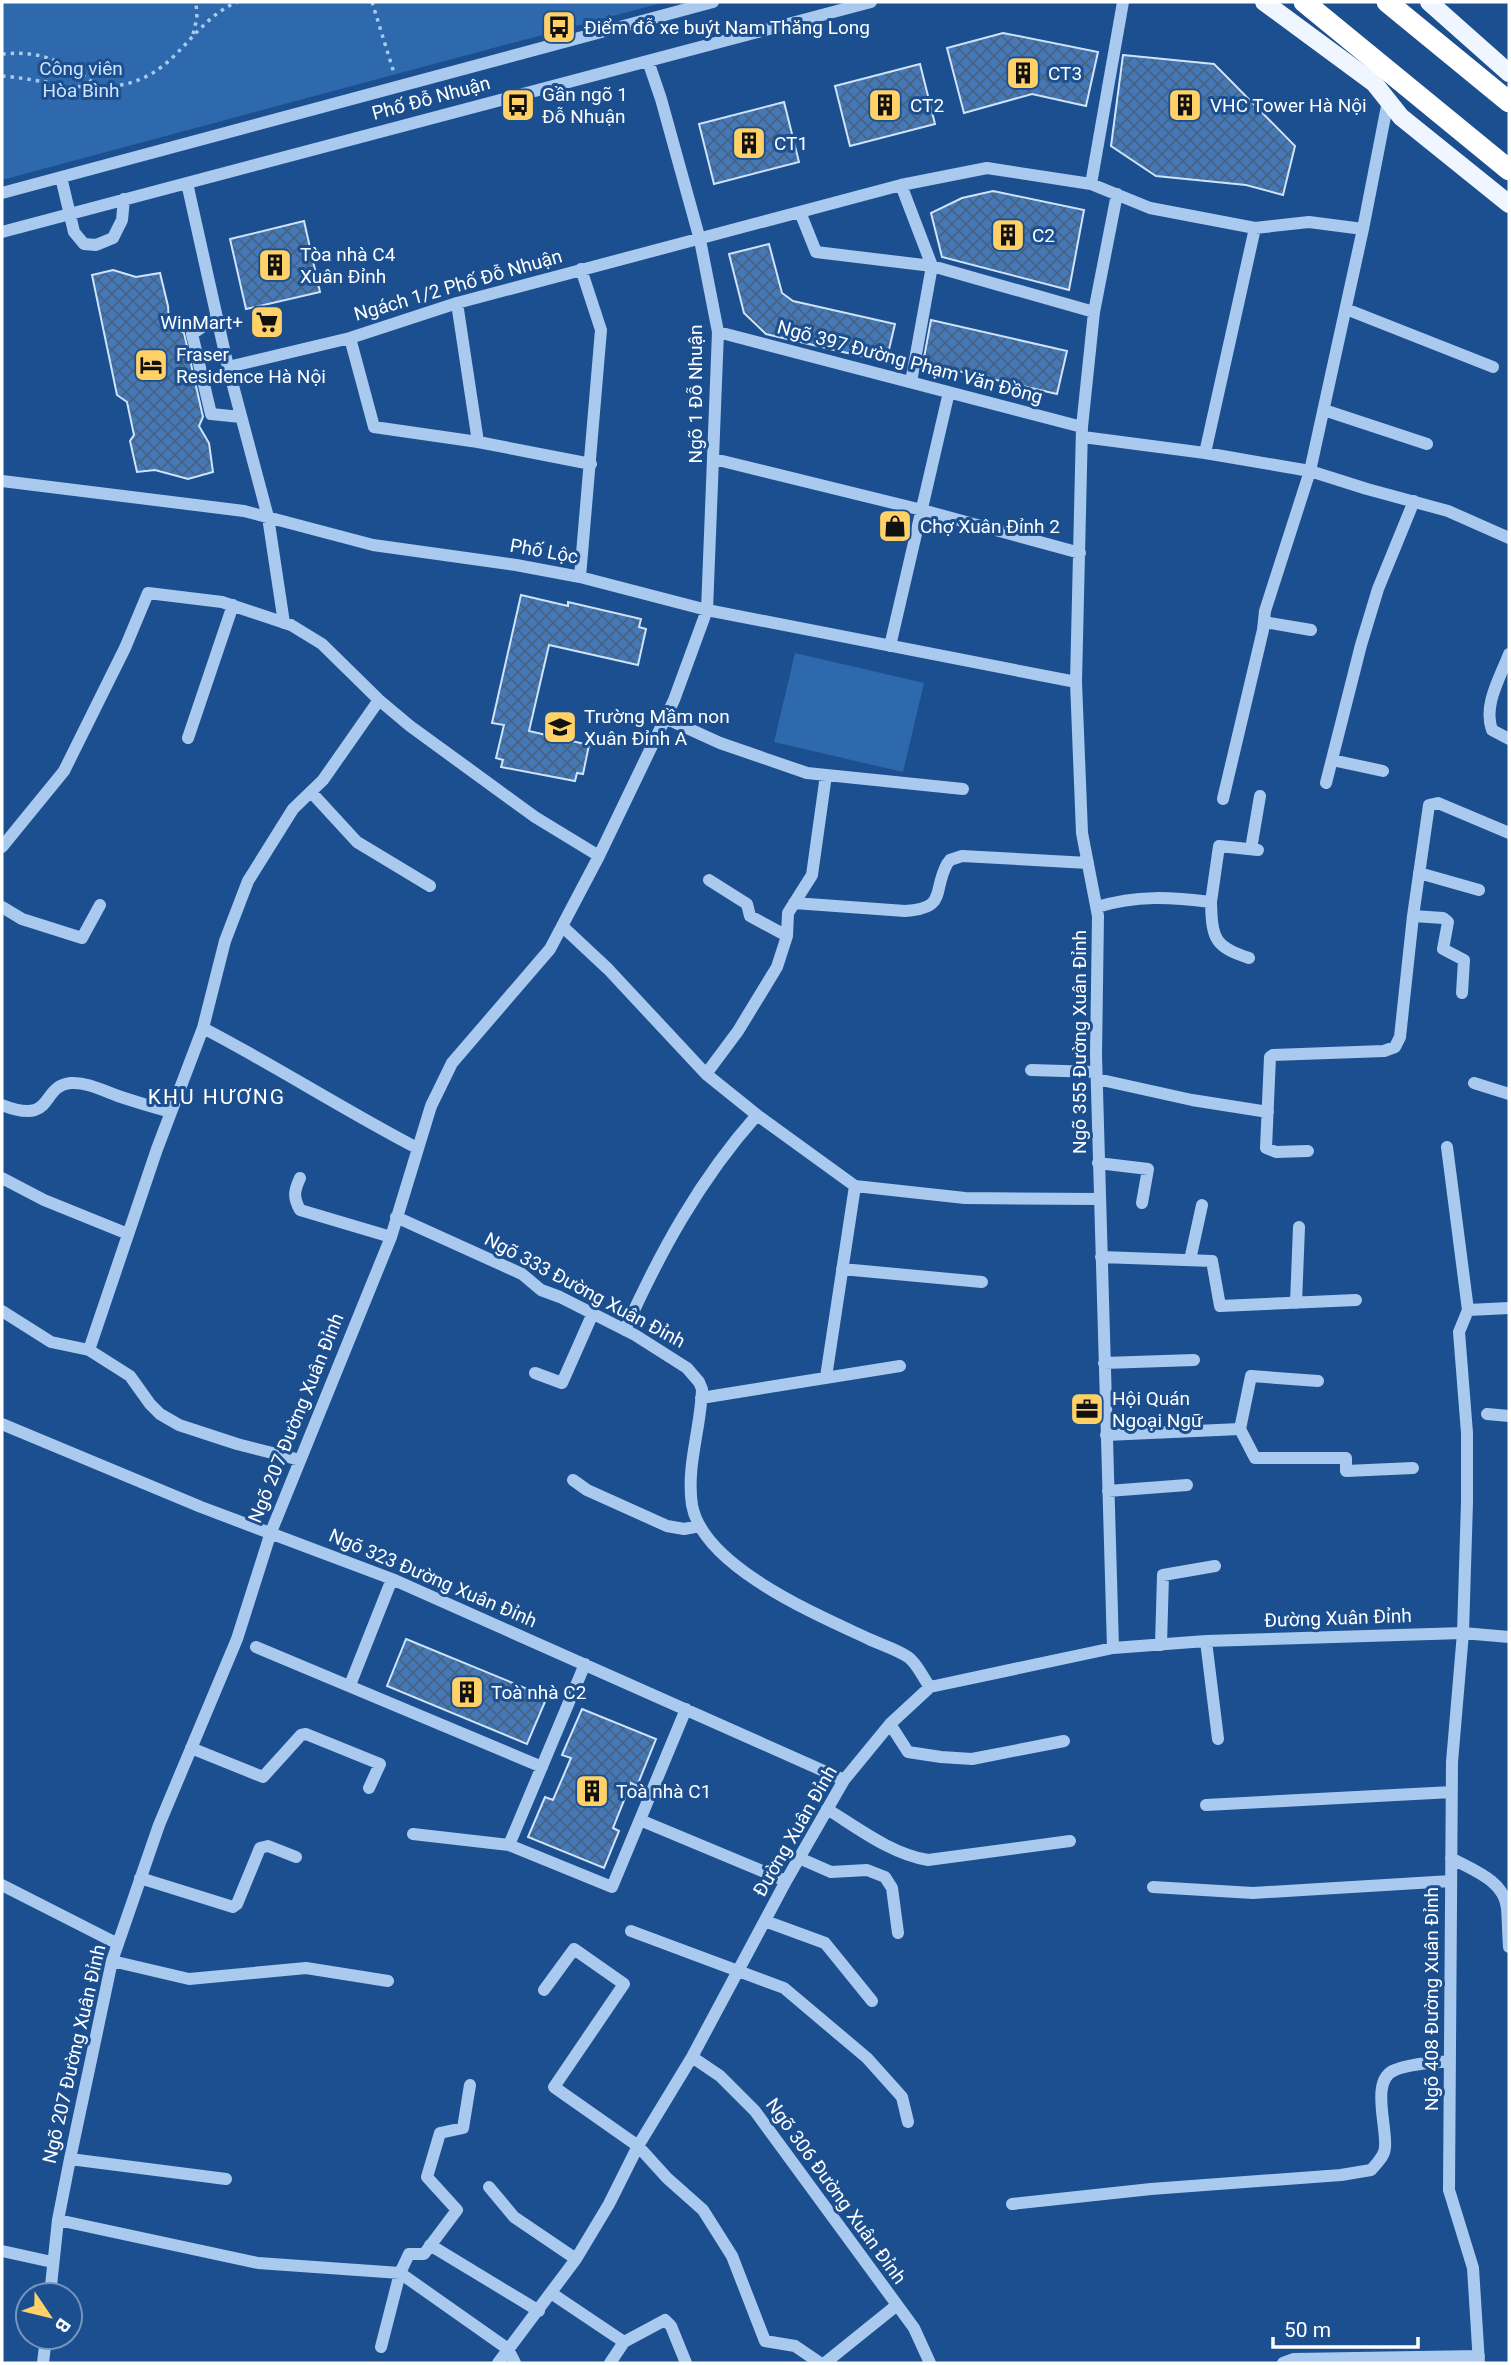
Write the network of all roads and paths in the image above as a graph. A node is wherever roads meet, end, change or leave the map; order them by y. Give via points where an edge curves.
1 (196, 2) edge
2 (237, 2) edge
3 (372, 2) edge
4 (713, 2) edge
5 (871, 2) edge
6 (1123, 2) edge
7 (1264, 2) edge
8 (1304, 2) edge
9 (1387, 2) edge
10 (1429, 2) edge
11 (193, 36) junction
12 (2, 54) edge
13 (648, 61) junction
14 (1509, 73) edge
15 (2, 76) edge
16 (1374, 83) junction
17 (398, 85) junction
18 (100, 88) junction
19 (1388, 101) junction
20 (1509, 102) edge
21 (1509, 170) edge
22 (61, 177) junction
23 (1509, 177) edge
24 (187, 183) junction
25 (1091, 184) junction
26 (901, 185) junction
27 (2, 193) edge
28 (1117, 194) junction
29 (124, 199) junction
30 (1509, 204) edge
31 (800, 212) junction
32 (69, 214) junction
33 (1255, 228) junction
34 (1363, 229) junction
35 (2, 232) edge
36 (700, 240) junction
37 (932, 266) junction
38 (581, 269) junction
39 (457, 303) junction
40 (1346, 309) junction
41 (1094, 312) junction
42 (216, 317) junction
43 (718, 332) junction
44 (350, 338) junction
45 (228, 367) junction
46 (1493, 367) dead end
47 (911, 382) junction
48 (949, 392) junction
49 (1324, 410) junction
50 (241, 417) junction
51 (1083, 432) junction
52 (478, 442) junction
53 (1427, 444) dead end
54 (1205, 453) junction
55 (714, 459) junction
56 (591, 464) junction
57 (1310, 471) junction
58 (2, 481) edge
59 (1414, 501) junction
60 (922, 510) junction
61 (268, 517) junction
62 (1509, 538) edge
63 (1080, 553) junction
64 (580, 577) junction
65 (233, 605) junction
66 (707, 610) junction
67 (1264, 622) junction
68 (284, 623) junction
69 (1311, 630) dead end
70 (890, 646) junction
71 (1509, 654) edge
72 (1076, 682) junction
73 (379, 701) junction
74 (665, 718) junction
75 (188, 738) dead end
76 (1509, 739) edge
77 (1332, 760) junction
78 (1383, 771) dead end
79 (826, 775) junction
80 (1326, 783) dead end
81 (963, 789) dead end
82 (310, 792) junction
83 (1260, 796) dead end
84 (1223, 799) dead end
85 (1509, 833) edge
86 (2, 847) edge
87 (598, 856) junction
88 (1088, 863) junction
89 (1419, 873) junction
90 (709, 880) dead end
91 (430, 886) dead end
92 (1479, 890) dead end
93 (1211, 902) junction
94 (794, 903) junction
95 (100, 905) dead end
96 (2, 907) edge
97 (1097, 907) junction
98 (1413, 916) junction
99 (562, 926) junction
100 (787, 936) junction
101 (1250, 958) dead end
102 (1462, 993) dead end
103 (203, 1028) junction
104 (1031, 1070) dead end
105 (706, 1074) junction
106 (1096, 1076) junction
107 (1474, 1083) dead end
108 (1509, 1094) edge
109 (2, 1105) edge
110 (171, 1112) junction
111 (1268, 1112) junction
112 (757, 1115) junction
113 (1447, 1147) dead end
114 (417, 1148) junction
115 (1308, 1151) dead end
116 (1098, 1163) junction
117 (2, 1178) edge
118 (300, 1178) dead end
119 (855, 1186) junction
120 (1099, 1199) junction
121 (1142, 1203) dead end
122 (1202, 1205) dead end
123 (396, 1217) junction
124 (1299, 1227) dead end
125 (128, 1234) junction
126 (391, 1237) junction
127 (1101, 1256) junction
128 (1190, 1260) junction
129 (842, 1269) junction
130 (982, 1282) dead end
131 (1356, 1300) dead end
132 (1296, 1303) junction
133 (1509, 1308) edge
134 (1468, 1310) junction
135 (2, 1311) edge
136 (593, 1313) junction
137 (625, 1330) junction
138 (89, 1350) junction
139 (1194, 1360) dead end
140 (1104, 1363) junction
141 (900, 1366) dead end
142 (535, 1373) dead end
143 (826, 1377) junction
144 (1318, 1381) dead end
145 (702, 1398) junction
146 (1487, 1414) dead end
147 (1509, 1416) edge
148 (2, 1424) edge
149 (1240, 1429) junction
150 (1106, 1435) junction
151 (300, 1460) junction
152 (1413, 1468) dead end
153 (573, 1480) dead end
154 (1187, 1485) dead end
155 (1108, 1491) junction
156 (700, 1526) junction
157 (271, 1532) junction
158 (1215, 1566) dead end
159 (392, 1578) junction
160 (1463, 1633) junction
161 (1509, 1637) edge
162 (1206, 1641) junction
163 (1161, 1644) junction
164 (256, 1647) dead end
165 (1113, 1648) junction
166 (585, 1664) junction
167 (350, 1685) junction
168 (929, 1687) junction
169 (686, 1709) junction
170 (890, 1724) junction
171 (1218, 1739) dead end
172 (1064, 1741) dead end
173 (191, 1748) junction
174 (542, 1767) junction
175 (844, 1780) junction
176 (369, 1788) dead end
177 (1451, 1792) junction
178 (1206, 1805) dead end
179 (827, 1809) junction
180 (640, 1820) junction
181 (412, 1834) dead end
182 (1070, 1841) dead end
183 (509, 1845) junction
184 (296, 1857) dead end
185 (799, 1858) junction
186 (1451, 1858) junction
187 (141, 1878) junction
188 (786, 1881) junction
189 (1451, 1881) junction
190 (2, 1885) edge
191 (1153, 1887) dead end
192 (765, 1921) junction
193 (631, 1931) dead end
194 (898, 1933) dead end
195 (118, 1944) junction
196 (1509, 1947) edge
197 (111, 1961) junction
198 (738, 1969) junction
199 (388, 1981) dead end
200 (544, 1990) dead end
201 (872, 2001) dead end
202 (692, 2057) junction
203 (1450, 2061) junction
204 (470, 2085) dead end
205 (908, 2122) dead end
206 (638, 2146) junction
207 (70, 2159) junction
208 (226, 2179) dead end
209 (489, 2187) dead end
210 (1012, 2204) dead end
211 (58, 2220) junction
212 (430, 2245) junction
213 (2, 2251) edge
214 (576, 2259) junction
215 (52, 2263) junction
216 (400, 2273) junction
217 (51, 2281) edge
218 (551, 2292) junction
219 (897, 2305) junction
220 (539, 2311) junction
221 (624, 2342) junction
222 (382, 2347) dead end
223 (508, 2349) junction
224 (1479, 2360) edge
225 (498, 2363) edge
226 (515, 2363) edge
227 (610, 2363) edge
228 (686, 2363) edge
229 (820, 2363) edge
230 (825, 2363) edge
231 (930, 2363) edge
232 (1283, 2363) edge

1 - 11 path
2 - 11 path via 206,20
3 - 17 path
4 - 17 street, Phố Đỗ Nhuận
5 - 13 street, Phố Đỗ Nhuận
6 - 25 street
7 - 16 main road
8 - 21 highway
9 - 20 highway
10 - 14 main road
11 - 18 path via 161,68 125,84
12 - 18 path via 37,53 52,58
13 - 24 street, Phố Đỗ Nhuận
13 - 36 street, Ngõ 1 Đỗ Nhuận
15 - 18 path
16 - 19 main road
16 - 23 main road via 1415,98
17 - 22 street, Phố Đỗ Nhuận
19 - 30 main road via 1401,117
19 - 34 street
22 - 27 street, Phố Đỗ Nhuận
22 - 32 street
24 - 29 street, Phố Đỗ Nhuận
24 - 42 street
25 - 26 street, Ngách 1/2 Phố Đỗ Nhuận via 987,168
25 - 28 street, Ngách 1/2 Phố Đỗ Nhuận
26 - 31 street, Ngách 1/2 Phố Đỗ Nhuận
26 - 37 street
28 - 33 street, Ngách 1/2 Phố Đỗ Nhuận via 1150,208
28 - 41 street, Ngõ 355 Đường Xuân Đỉnh
29 - 32 street, Phố Đỗ Nhuận
29 - 32 street via 119,228 102,244 81,242
31 - 36 street, Ngách 1/2 Phố Đỗ Nhuận
31 - 37 street via 816,252
32 - 35 street, Phố Đỗ Nhuận
33 - 34 street, Ngách 1/2 Phố Đỗ Nhuận via 1309,222
33 - 54 street
34 - 40 street
36 - 38 street, Ngách 1/2 Phố Đỗ Nhuận
36 - 43 street, Ngõ 1 Đỗ Nhuận
37 - 41 street
37 - 47 street
38 - 39 street, Ngách 1/2 Phố Đỗ Nhuận
38 - 56 street via 601,330
39 - 44 street, Ngách 1/2 Phố Đỗ Nhuận
39 - 52 street
40 - 46 street
40 - 49 street
41 - 51 street, Ngõ 355 Đường Xuân Đỉnh
42 - 45 street
42 - 50 street via 191,334 211,414
43 - 47 street, Ngõ 397 Đường Phạm Văn Đồng
43 - 55 street, Ngõ 1 Đỗ Nhuận
44 - 45 street, Ngách 1/2 Phố Đỗ Nhuận
44 - 52 street via 374,427
45 - 50 street
47 - 48 street, Ngõ 397 Đường Phạm Văn Đồng
48 - 51 street, Ngõ 397 Đường Phạm Văn Đồng
48 - 60 street
49 - 53 street
49 - 57 street
50 - 61 street
51 - 54 street, Ngõ 397 Đường Phạm Văn Đồng
51 - 63 street, Ngõ 355 Đường Xuân Đỉnh
52 - 56 street
54 - 57 street, Ngõ 397 Đường Phạm Văn Đồng
55 - 60 street
55 - 66 street, Ngõ 1 Đỗ Nhuận
56 - 64 street
57 - 59 street, Ngõ 397 Đường Phạm Văn Đồng
57 - 67 street
58 - 61 street, Phố Lộc
59 - 62 street, Ngõ 397 Đường Phạm Văn Đồng
59 - 77 street via 1378,589
60 - 63 street
60 - 70 street
61 - 64 street, Phố Lộc via 373,545
61 - 68 street
63 - 72 street, Ngõ 355 Đường Xuân Đỉnh
64 - 66 street, Phố Lộc
65 - 68 street
65 - 75 street
65 - 86 street via 148,593 64,771
66 - 70 street, Phố Lộc
66 - 74 street, Ngõ 207 Đường Xuân Đỉnh
67 - 69 street
67 - 84 street
68 - 73 street via 322,644
70 - 72 street, Phố Lộc
71 - 76 street via 1489,719 1492,730
72 - 88 street, Ngõ 355 Đường Xuân Đỉnh via 1082,833
73 - 82 street
73 - 87 street via 536,817
74 - 79 street via 720,743 807,773
74 - 87 street, Ngõ 207 Đường Xuân Đỉnh
77 - 78 street
77 - 80 street
79 - 81 street
79 - 94 street via 812,874
82 - 91 street via 357,842
82 - 103 street via 293,809 248,881 225,941
83 - 93 street via 1255,850 1219,846
85 - 89 street via 1438,803 1430,805
87 - 99 street, Ngõ 207 Đường Xuân Đỉnh
88 - 94 street via 962,856 947,864 935,901 922,909
88 - 97 street, Ngõ 355 Đường Xuân Đỉnh
89 - 92 street
89 - 98 street
90 - 100 street via 747,904 750,916
93 - 97 street via 1142,897
93 - 101 street via 1216,937 1227,951
94 - 100 street via 788,913
95 - 96 street via 82,938 22,919
97 - 106 street, Ngõ 355 Đường Xuân Đỉnh
98 - 102 street via 1448,922 1443,949 1464,960
98 - 111 street via 1400,1037 1395,1047 1273,1055 1268,1063
99 - 105 street
99 - 114 street, Ngõ 207 Đường Xuân Đỉnh via 550,949 452,1063
100 - 105 street via 776,967
103 - 110 street
103 - 114 street
104 - 106 street
105 - 112 street
106 - 111 street via 1103,1082
106 - 116 street, Ngõ 355 Đường Xuân Đỉnh
107 - 108 street
109 - 110 street via 31,1113 57,1088 71,1083
110 - 125 street
111 - 115 street via 1266,1148 1276,1153
112 - 119 street
112 - 137 street via 727,1149 680,1222
113 - 134 street
114 - 123 street, Ngõ 207 Đường Xuân Đỉnh
116 - 120 street, Ngõ 355 Đường Xuân Đỉnh
116 - 121 street via 1148,1169
117 - 125 street
118 - 126 street via 294,1199 300,1210
119 - 120 street via 965,1198
119 - 129 street
120 - 127 street, Ngõ 355 Đường Xuân Đỉnh
122 - 128 street
123 - 126 street, Ngõ 207 Đường Xuân Đỉnh
123 - 136 street, Ngõ 333 Đường Xuân Đỉnh via 503,1265 541,1290
124 - 132 street
125 - 138 street
126 - 151 street, Ngõ 207 Đường Xuân Đỉnh
127 - 128 street
127 - 140 street, Ngõ 355 Đường Xuân Đỉnh
128 - 132 street via 1212,1261 1220,1306
129 - 130 street
129 - 143 street
131 - 132 street
133 - 134 street
134 - 160 street, Ngõ 408 Đường Xuân Đỉnh via 1458,1332 1466,1433
135 - 138 street via 51,1342
136 - 137 street, Ngõ 333 Đường Xuân Đỉnh
136 - 142 street via 562,1383
137 - 145 street, Ngõ 333 Đường Xuân Đỉnh via 694,1375
138 - 151 street via 130,1376 160,1414 179,1424
139 - 140 street
140 - 150 street, Ngõ 355 Đường Xuân Đỉnh
141 - 143 street
143 - 145 street
144 - 149 street via 1251,1376
145 - 156 street via 690,1490
146 - 147 street
148 - 157 street, Ngõ 323 Đường Xuân Đỉnh
149 - 150 street
149 - 152 street via 1255,1458 1346,1458 1346,1471
150 - 155 street, Ngõ 355 Đường Xuân Đỉnh
151 - 157 street, Ngõ 207 Đường Xuân Đỉnh
153 - 156 street via 667,1526
154 - 155 street
155 - 165 street, Ngõ 355 Đường Xuân Đỉnh
156 - 168 street via 726,1559 780,1594 910,1658
157 - 159 street, Ngõ 323 Đường Xuân Đỉnh
157 - 173 street, Ngõ 207 Đường Xuân Đỉnh via 237,1639
158 - 163 street via 1163,1575
159 - 166 street, Ngõ 323 Đường Xuân Đỉnh
159 - 167 street
160 - 161 street, Đường Xuân Đỉnh
160 - 162 street, Đường Xuân Đỉnh
160 - 177 street, Ngõ 408 Đường Xuân Đỉnh
162 - 163 street, Đường Xuân Đỉnh
162 - 171 street
163 - 165 street, Đường Xuân Đỉnh
164 - 167 street
165 - 168 street, Đường Xuân Đỉnh
166 - 169 street, Ngõ 323 Đường Xuân Đỉnh
166 - 174 street
167 - 174 street
168 - 170 street, Đường Xuân Đỉnh
169 - 175 street, Ngõ 323 Đường Xuân Đỉnh
169 - 180 street
170 - 172 street via 908,1752 941,1757 972,1759
170 - 175 street, Đường Xuân Đỉnh
173 - 176 street via 263,1777 306,1734 380,1764
173 - 187 street, Ngõ 207 Đường Xuân Đỉnh
174 - 183 street
175 - 179 street, Đường Xuân Đỉnh
177 - 178 street
177 - 186 street, Ngõ 408 Đường Xuân Đỉnh
179 - 182 street via 889,1846 928,1860
179 - 185 street, Đường Xuân Đỉnh
180 - 183 street via 612,1887
180 - 188 street
181 - 183 street
184 - 187 street via 268,1846 260,1848 233,1907
185 - 188 street, Đường Xuân Đỉnh
185 - 194 street via 831,1872 867,1871 885,1877 892,1888
186 - 189 street, Ngõ 408 Đường Xuân Đỉnh
186 - 196 street via 1494,1882 1502,1892
187 - 195 street, Ngõ 207 Đường Xuân Đỉnh
188 - 192 street, Đường Xuân Đỉnh
189 - 191 street via 1253,1893
189 - 203 street, Ngõ 408 Đường Xuân Đỉnh
190 - 195 street
192 - 198 street, Đường Xuân Đỉnh
192 - 201 street via 825,1943
193 - 198 street
195 - 197 street, Ngõ 207 Đường Xuân Đỉnh
197 - 199 street via 189,1979 306,1968
197 - 207 street, Ngõ 207 Đường Xuân Đỉnh
198 - 202 street, Đường Xuân Đỉnh
198 - 205 street via 784,1988 867,2058 902,2097
200 - 206 street via 574,1949 624,1984 554,2087
202 - 206 street, Đường Xuân Đỉnh
202 - 219 street, Ngõ 306 Đường Xuân Đỉnh via 755,2111
203 - 210 street via 1393,2070 1386,2076 1381,2087 1385,2150 1371,2170
203 - 224 street, Ngõ 408 Đường Xuân Đỉnh via 1449,2190 1473,2268
204 - 212 street via 463,2128 440,2133 427,2177 457,2210
206 - 214 street, Đường Xuân Đỉnh
206 - 229 street via 703,2210 732,2256 765,2341 795,2346
207 - 208 street
207 - 211 street, Ngõ 207 Đường Xuân Đỉnh
209 - 214 street via 514,2217
211 - 215 street, Ngõ 207 Đường Xuân Đỉnh
211 - 216 street via 258,2263
212 - 216 street via 424,2254 409,2254
212 - 220 street
213 - 215 street
214 - 218 street, Đường Xuân Đỉnh
215 - 217 street, Ngõ 207 Đường Xuân Đỉnh
216 - 222 street
216 - 223 street
218 - 220 street, Đường Xuân Đỉnh
218 - 221 street
219 - 230 street
219 - 231 street, Ngõ 306 Đường Xuân Đỉnh
220 - 223 street, Đường Xuân Đỉnh
221 - 227 street
221 - 228 street via 665,2320
223 - 225 street, Đường Xuân Đỉnh
223 - 226 street
224 - 232 street via 1294,2359

